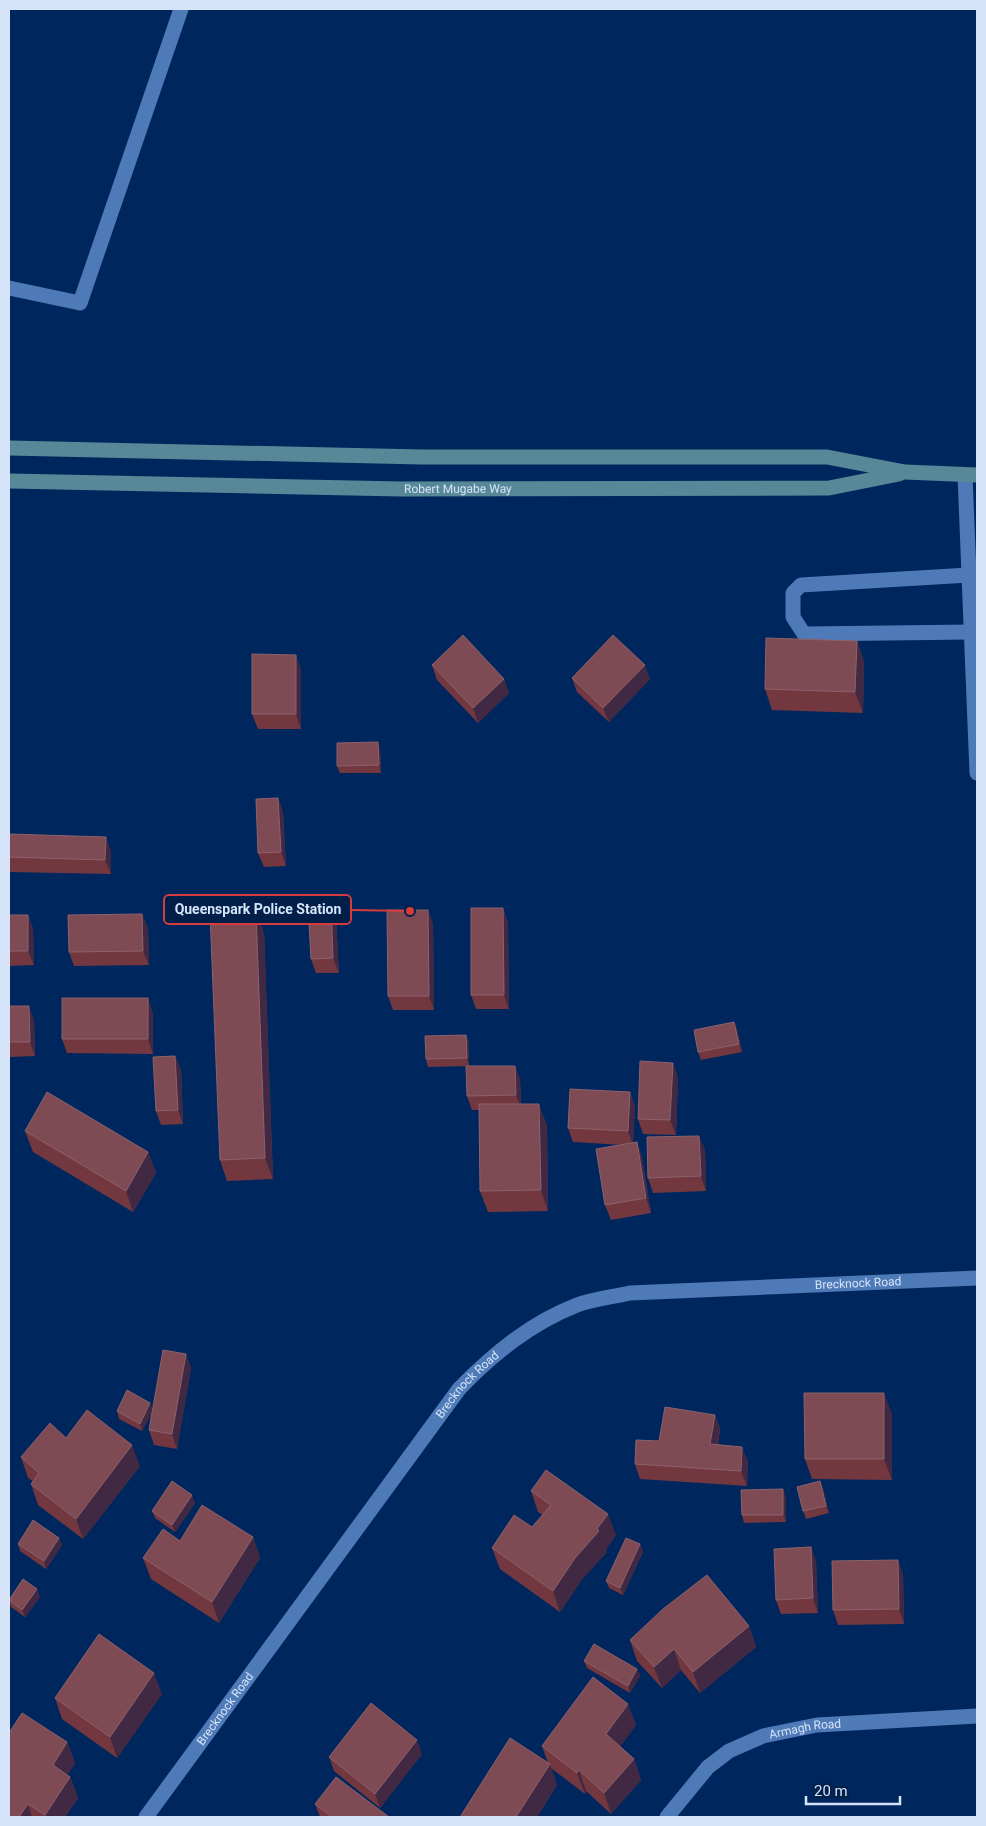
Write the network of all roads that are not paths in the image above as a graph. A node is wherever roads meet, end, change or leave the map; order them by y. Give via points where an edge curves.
1 (181, 9) edge
2 (9, 288) edge
3 (9, 448) edge
4 (905, 472) junction
5 (971, 475) edge
6 (9, 481) edge
7 (969, 575) junction
8 (972, 632) junction
9 (977, 773) edge
10 (977, 1278) edge
11 (977, 1716) edge
12 (146, 1817) edge
13 (667, 1817) edge

1 - 2 street via 80,303
3 - 4 main road, Robert Mugabe Way via 422,457 827,457
4 - 5 main road, Robert Mugabe Way
4 - 6 main road, Robert Mugabe Way via 829,488 401,489
5 - 7 street
7 - 8 street
7 - 8 street via 801,585 793,593 793,617 804,634
8 - 9 street
10 - 12 street, Brecknock Road via 630,1293 578,1304 535,1325 492,1356 459,1388
11 - 13 street, Armagh Road via 816,1725 763,1736 729,1750 708,1767

